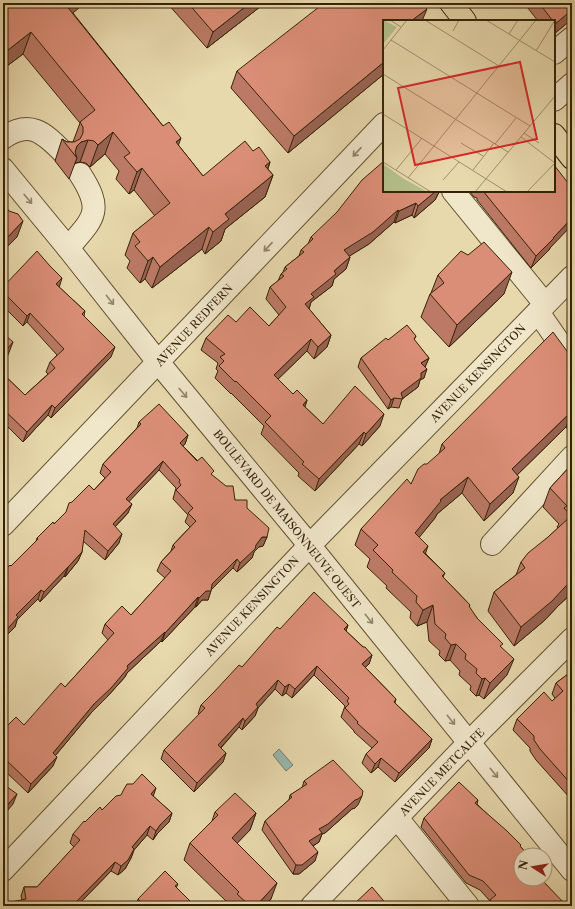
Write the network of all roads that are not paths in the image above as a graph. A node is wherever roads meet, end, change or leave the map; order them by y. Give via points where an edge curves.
1 (451, 3) edge
2 (464, 20) edge
3 (572, 38) edge
4 (555, 52) edge
5 (572, 84) edge
6 (555, 99) edge
7 (383, 125) edge
8 (555, 136) edge
9 (3, 138) edge
10 (63, 152) edge
11 (572, 158) edge
12 (3, 169) edge
13 (80, 174) dead end
14 (454, 192) edge
15 (68, 248) junction
16 (572, 277) edge
17 (542, 308) junction
18 (572, 361) edge
19 (158, 362) junction
20 (572, 457) edge
21 (3, 525) edge
22 (492, 544) dead end
23 (309, 546) junction
24 (572, 639) edge
25 (469, 742) junction
26 (398, 818) junction
27 (3, 870) edge
28 (572, 870) edge
29 (312, 906) edge
30 (468, 906) edge

1 - 2 main road
3 - 4 street
5 - 6 street
7 -> 19 street, AVENUE REDFERN
8 - 11 main road
9 - 10 street via 20,129 30,129 40,132
12 -> 15 street, BOULEVARD DE MAISONNEUVE OUEST
13 - 15 street via 93,199 94,213
14 - 17 street
15 -> 19 street, BOULEVARD DE MAISONNEUVE OUEST
16 - 17 street, AVENUE KENSINGTON
17 - 18 street
17 - 23 street, AVENUE KENSINGTON
19 - 21 street, AVENUE REDFERN
19 -> 23 street, BOULEVARD DE MAISONNEUVE OUEST
20 - 22 street
23 -> 25 street, BOULEVARD DE MAISONNEUVE OUEST
23 - 27 street, AVENUE KENSINGTON
24 - 25 street, AVENUE METCALFE
25 - 26 street, AVENUE METCALFE
25 -> 28 street, BOULEVARD DE MAISONNEUVE OUEST
26 - 29 street, AVENUE METCALFE
26 - 30 street

